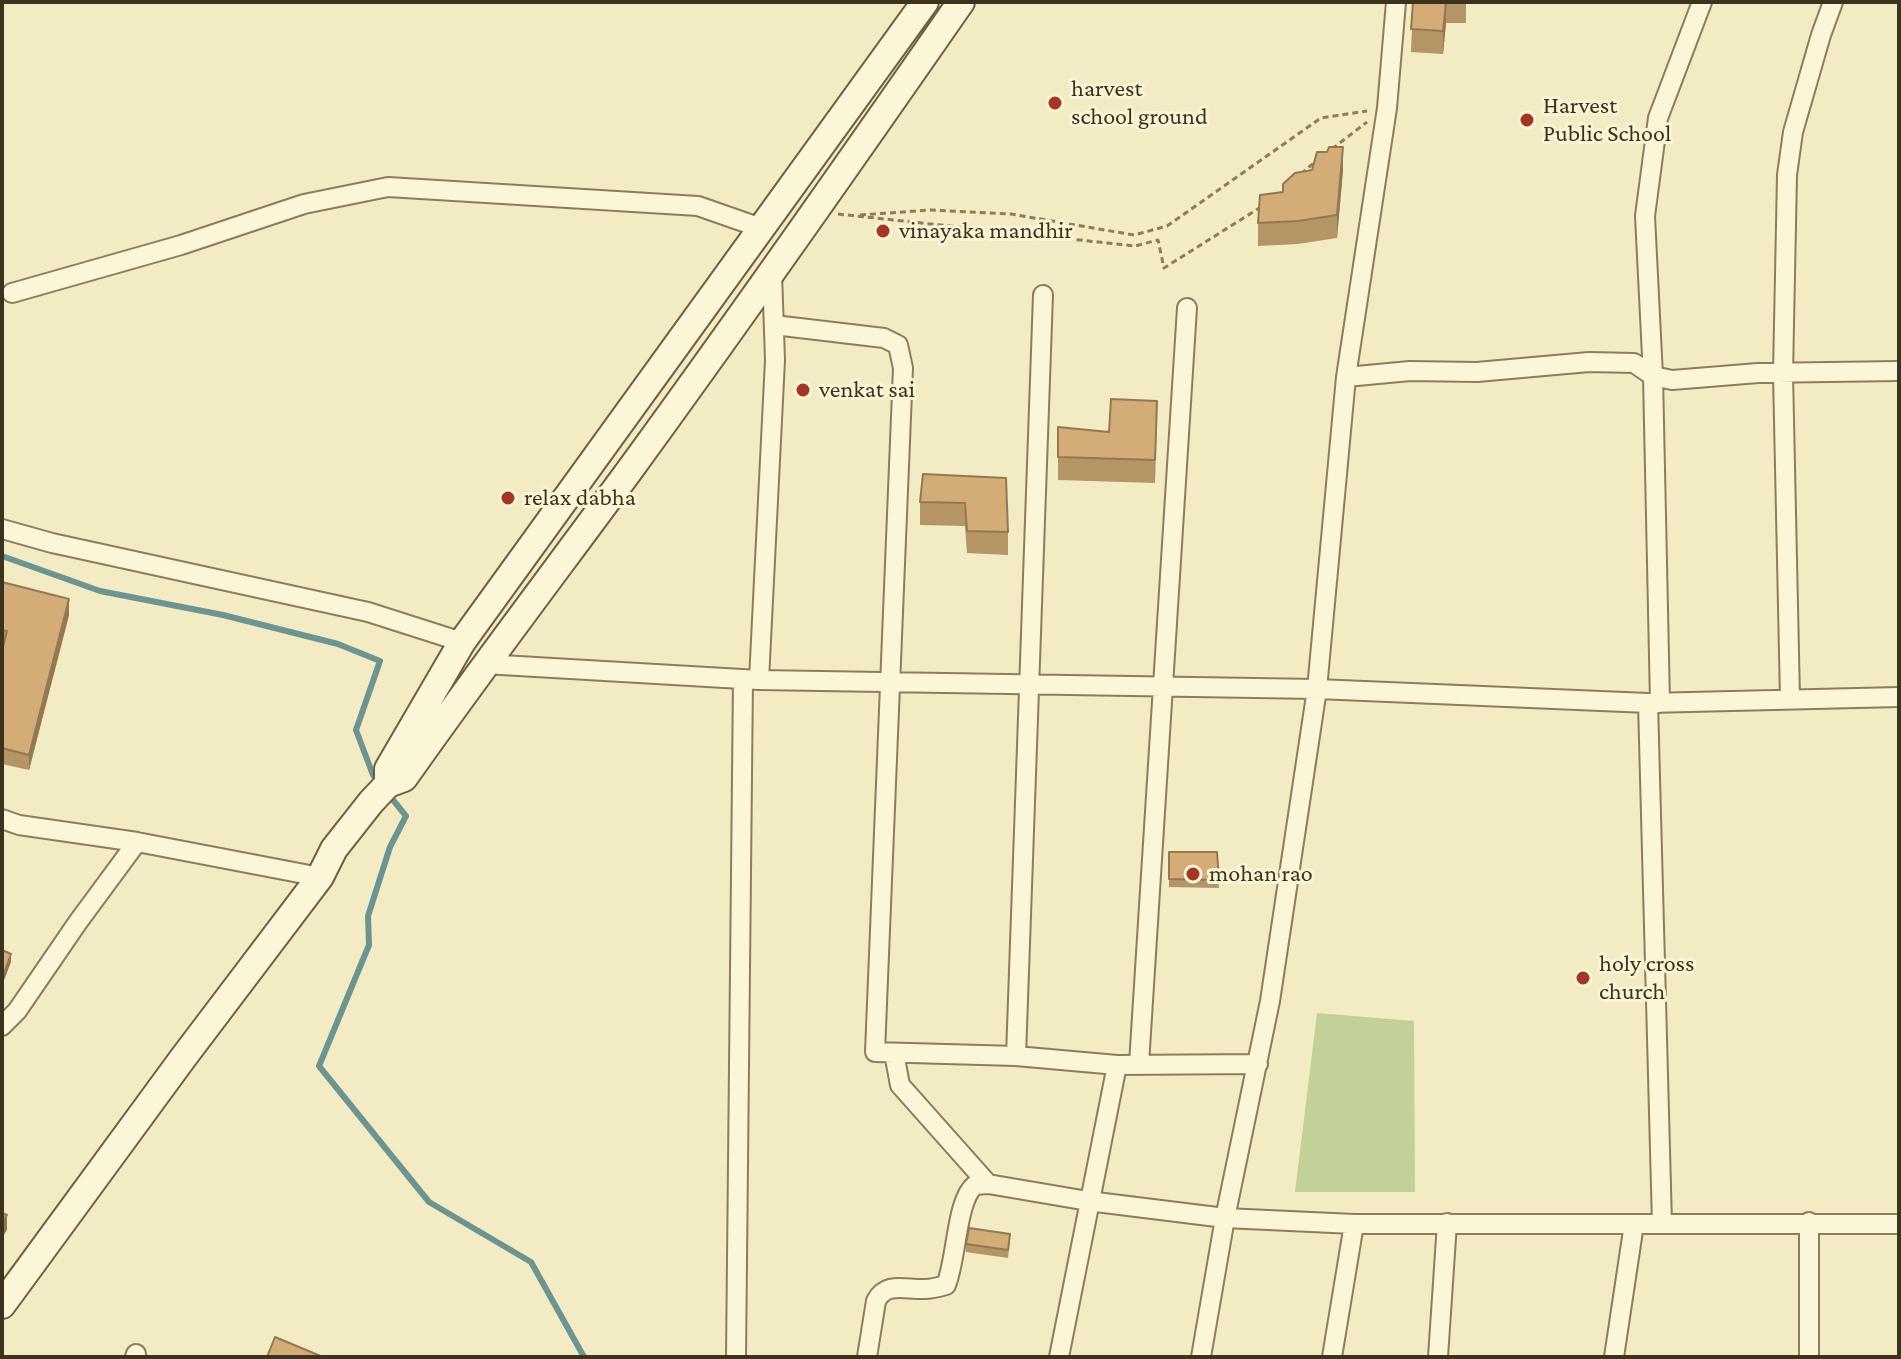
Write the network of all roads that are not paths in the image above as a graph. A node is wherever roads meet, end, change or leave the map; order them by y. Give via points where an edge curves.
1 (925, 2) edge
2 (961, 2) edge
3 (1396, 2) edge
4 (1702, 2) edge
5 (1833, 2) edge
6 (761, 228) junction
7 (772, 273) junction
8 (12, 293) dead end
9 (1043, 295) dead end
10 (1187, 308) dead end
11 (774, 325) junction
12 (1899, 371) edge
13 (1783, 374) junction
14 (1653, 376) junction
15 (1346, 377) junction
16 (2, 529) edge
17 (462, 642) junction
18 (484, 664) junction
19 (751, 680) junction
20 (890, 684) junction
21 (1029, 685) junction
22 (1165, 688) junction
23 (1317, 689) junction
24 (1899, 697) edge
25 (1790, 699) junction
26 (1654, 703) junction
27 (388, 784) junction
28 (2, 819) edge
29 (137, 842) junction
30 (320, 877) junction
31 (2, 1026) edge
32 (894, 1053) junction
33 (1016, 1056) junction
34 (1139, 1064) junction
35 (1258, 1064) junction
36 (1117, 1065) junction
37 (988, 1184) junction
38 (1088, 1201) junction
39 (1225, 1218) junction
40 (1809, 1222) junction
41 (1447, 1223) junction
42 (1354, 1224) junction
43 (1634, 1224) junction
44 (1662, 1224) junction
45 (1899, 1224) edge
46 (2, 1305) edge
47 (736, 1357) edge
48 (867, 1357) edge
49 (1059, 1357) edge
50 (1201, 1357) edge
51 (1332, 1357) edge
52 (1438, 1357) edge
53 (1614, 1357) edge
54 (1809, 1357) edge

1 - 6 street
2 - 7 street
3 - 15 street via 1387,108
4 - 14 street via 1658,118 1645,216
5 - 13 street via 1793,132 1787,175
6 - 8 street via 698,206 388,187 304,204
6 - 17 street
7 - 11 street
7 - 18 street
9 - 21 street
10 - 22 street
11 - 19 street
11 - 20 street via 884,338 898,345 903,368
12 - 13 street
13 - 14 street via 1672,380
13 - 25 street
14 - 15 street via 1634,363 1589,362
14 - 26 street
15 - 23 street
16 - 17 street via 368,612
17 - 27 street via 388,769
18 - 19 street
18 - 27 street via 404,778
19 - 20 street
19 - 47 street
20 - 21 street
20 - 32 street via 875,1052
21 - 22 street
21 - 33 street
22 - 23 street
22 - 34 street
23 - 26 street
23 - 35 street
24 - 25 street
25 - 26 street
26 - 44 street
27 - 30 street via 334,849
28 - 29 street
29 - 30 street
29 - 31 street
30 - 46 street
32 - 33 street
32 - 37 street via 900,1085
33 - 36 street
34 - 35 street
34 - 36 street
35 - 39 street
36 - 38 street
37 - 38 street
37 - 48 street via 975,1185 964,1197 946,1285 880,1293
38 - 39 street
38 - 49 street
39 - 42 street
39 - 50 street
40 - 44 street
40 - 45 street
40 - 54 street
41 - 42 street
41 - 43 street
41 - 52 street
42 - 51 street
43 - 44 street
43 - 53 street

